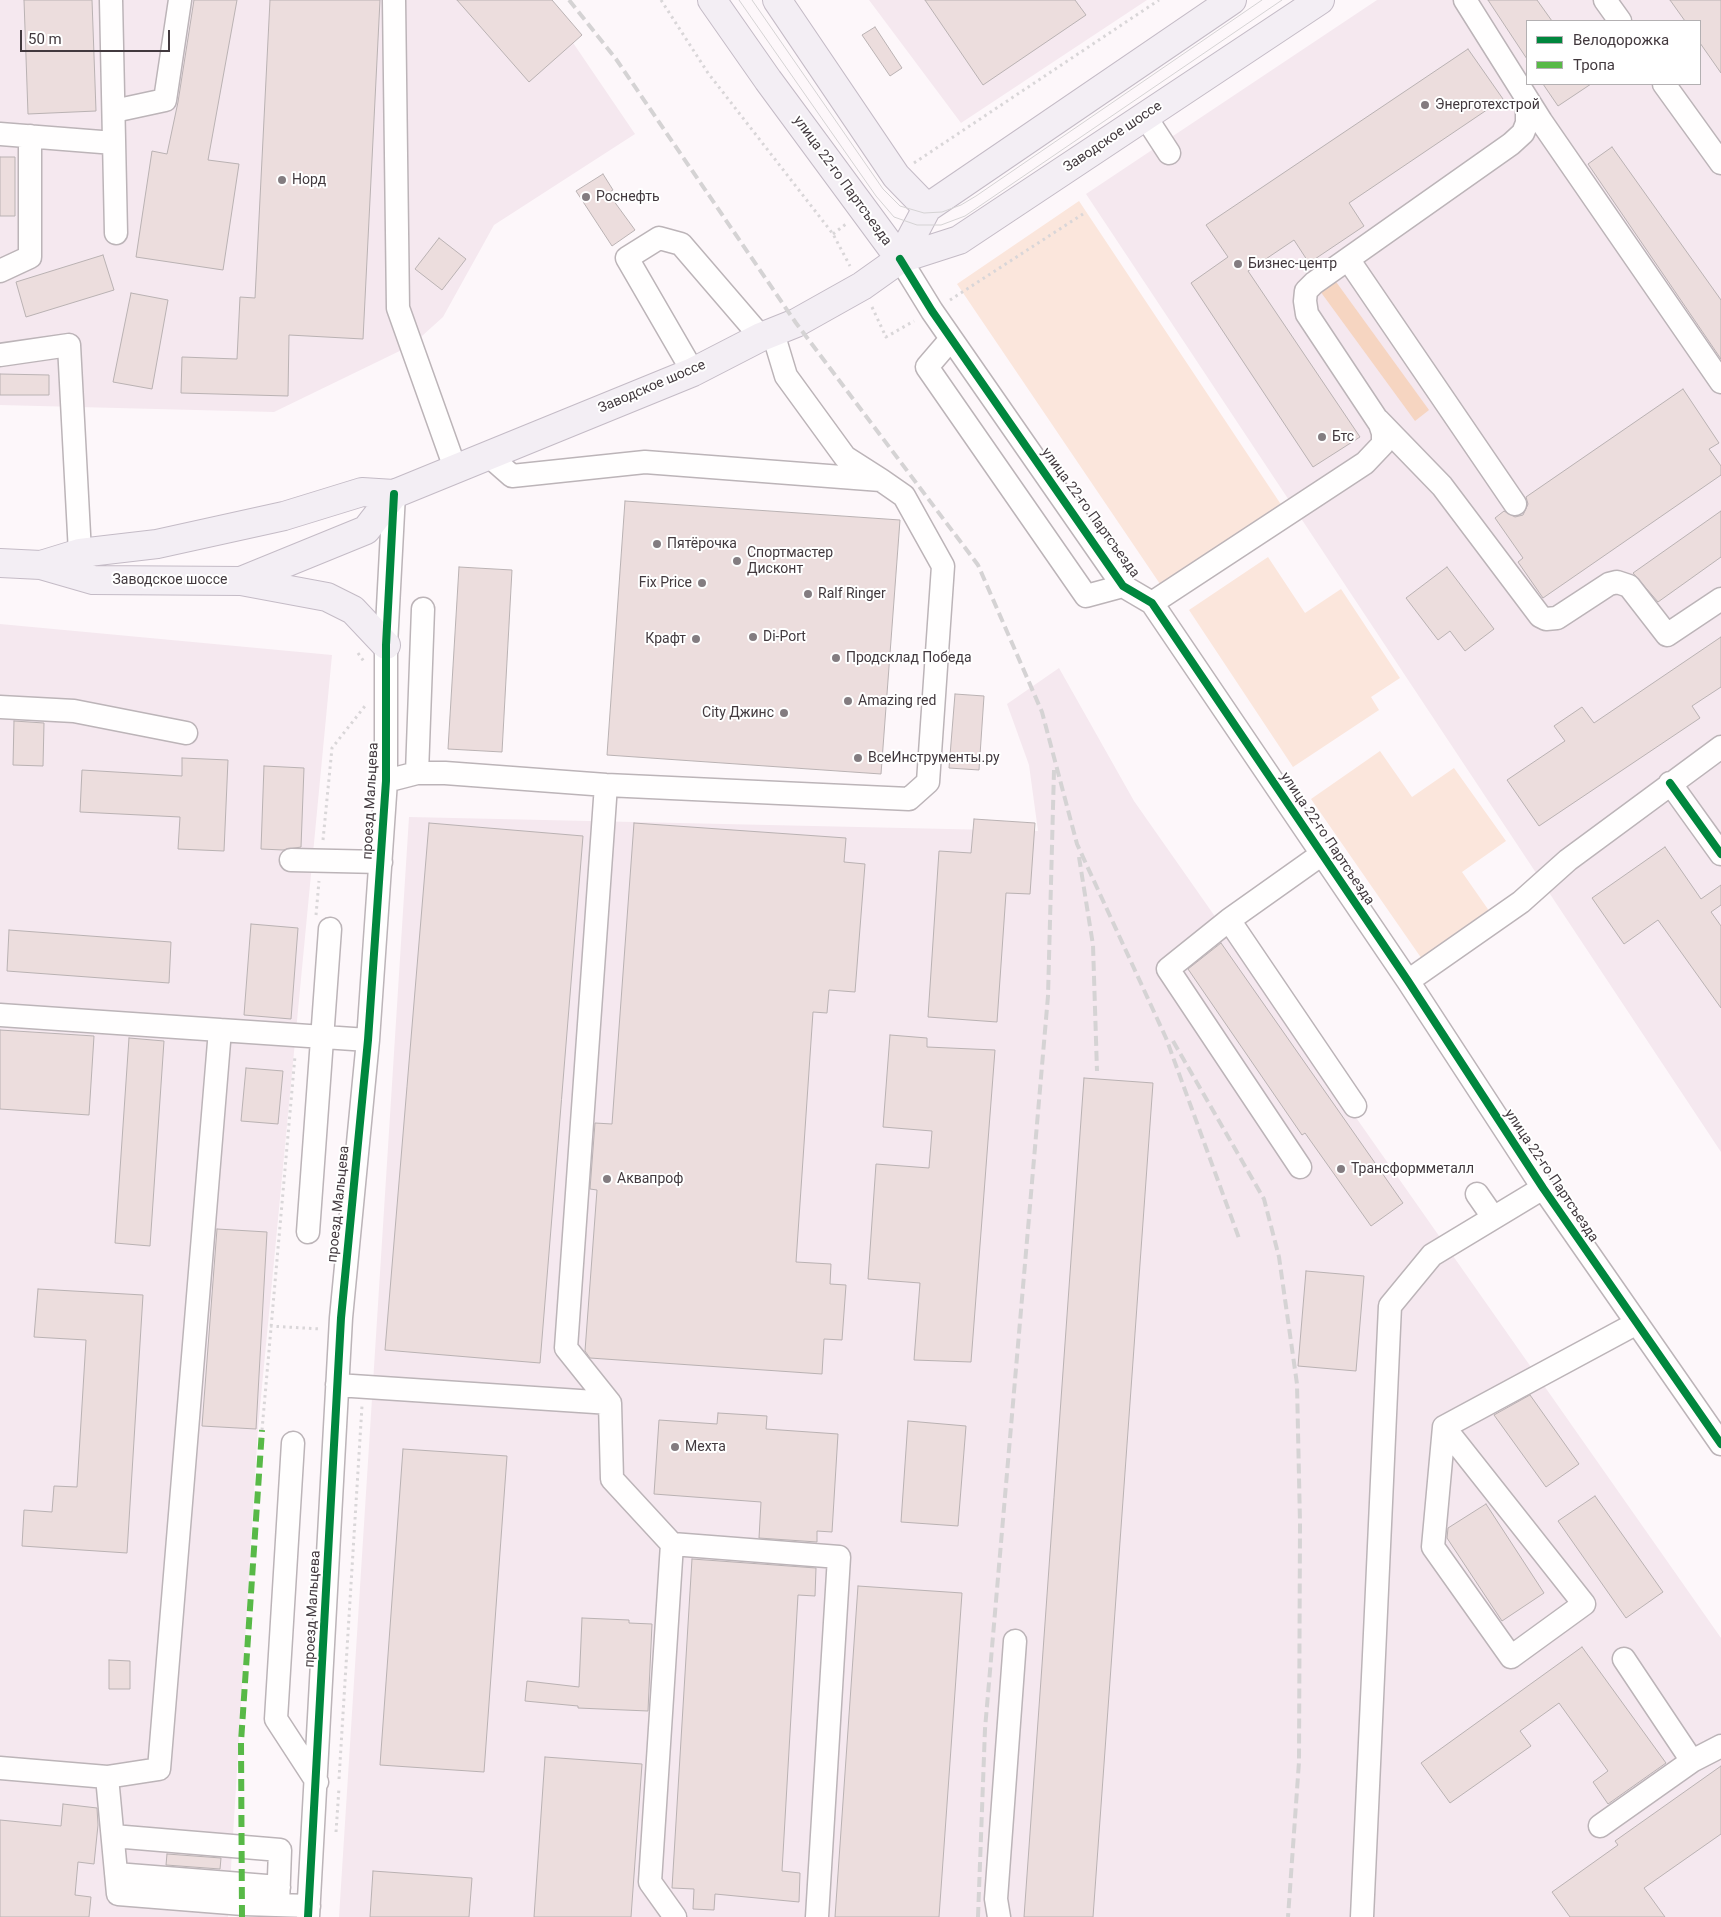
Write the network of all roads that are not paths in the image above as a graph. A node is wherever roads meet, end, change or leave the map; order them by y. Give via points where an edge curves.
1 (111, 0) edge
2 (180, 0) edge
3 (394, 0) edge
4 (712, 0) edge
5 (777, 0) edge
6 (1232, 0) edge
7 (1320, 0) edge
8 (1465, 0) edge
9 (1605, 0) edge
10 (1619, 20) edge
11 (1665, 85) edge
12 (1527, 99) junction
13 (114, 111) junction
14 (1145, 116) junction
15 (1523, 133) junction
16 (0, 134) edge
17 (30, 136) junction
18 (1553, 138) junction
19 (114, 143) junction
20 (1169, 153) dead end
21 (1721, 163) edge
22 (927, 208) junction
23 (116, 233) dead end
24 (900, 259) junction
25 (1348, 259) junction
26 (0, 271) edge
27 (767, 335) junction
28 (952, 338) junction
29 (0, 355) edge
30 (693, 372) junction
31 (1721, 382) edge
32 (1377, 419) junction
33 (488, 455) junction
34 (454, 468) junction
35 (881, 480) junction
36 (394, 494) junction
37 (1515, 504) dead end
38 (80, 553) junction
39 (0, 563) edge
40 (41, 565) junction
41 (241, 581) junction
42 (1123, 586) junction
43 (1721, 598) edge
44 (1152, 603) junction
45 (423, 609) dead end
46 (386, 645) junction
47 (0, 707) edge
48 (186, 733) dead end
49 (1721, 747) edge
50 (417, 773) junction
51 (386, 781) junction
52 (1670, 783) junction
53 (606, 785) junction
54 (1322, 854) junction
55 (1721, 854) edge
56 (290, 860) dead end
57 (381, 862) junction
58 (1228, 920) junction
59 (330, 928) dead end
60 (1408, 981) junction
61 (0, 1015) edge
62 (220, 1030) junction
63 (314, 1036) junction
64 (368, 1040) junction
65 (1356, 1106) dead end
66 (1300, 1167) dead end
67 (1543, 1188) junction
68 (1477, 1194) dead end
69 (1493, 1217) junction
70 (308, 1232) dead end
71 (1637, 1323) junction
72 (337, 1386) junction
73 (610, 1404) junction
74 (1444, 1427) junction
75 (292, 1443) dead end
76 (1721, 1444) edge
77 (672, 1544) junction
78 (1015, 1641) dead end
79 (1624, 1659) dead end
80 (1721, 1746) edge
81 (1692, 1761) junction
82 (0, 1768) edge
83 (107, 1777) junction
84 (317, 1782) junction
85 (1600, 1826) dead end
86 (113, 1836) junction
87 (279, 1896) junction
88 (308, 1912) edge
89 (675, 1917) edge
90 (817, 1917) edge
91 (999, 1917) edge
92 (1362, 1917) edge

1 - 13 street
2 - 13 street via 165,100
3 - 34 street via 398,308
4 - 24 main road, улица 22-го Партсъезда
5 - 22 main road via 896,176
6 - 22 main road, Заводское шоссе
7 - 14 main road, Заводское шоссе
8 - 12 street
9 - 10 street
11 - 21 street
12 - 15 street via 1527,123
12 - 18 street
13 - 19 street
14 - 20 street
14 - 24 main road, Заводское шоссе via 958,240
15 - 18 street via 1540,132
15 - 25 street
16 - 17 street
17 - 19 street
17 - 26 street via 30,257
18 - 31 street
19 - 23 street
22 - 24 main road, Заводское шоссе
24 - 27 main road, Заводское шоссе via 862,286
24 - 28 street, улица 22-го Партсъезда
25 - 32 street via 1306,291 1307,314
25 - 37 street
27 - 30 main road, Заводское шоссе
27 - 30 street via 681,244 659,238 627,258
27 - 35 street via 786,376 845,457
28 - 42 street, улица 22-го Партсъезда
28 - 42 street via 927,367 944,392 1086,596
29 - 38 street via 69,345
30 - 33 main road, Заводское шоссе
32 - 43 street via 1442,486 1540,616 1557,618 1618,582 1629,586 1667,635
32 - 44 street via 1383,433 1382,444 1365,463
33 - 34 main road, Заводское шоссе
33 - 35 street via 512,476 645,462
34 - 36 main road, Заводское шоссе
35 - 53 street via 904,496 943,566 928,782 909,799
36 - 38 main road, Заводское шоссе via 362,492 284,516 176,540
36 - 41 main road, Заводское шоссе via 366,530
36 - 46 street, проезд Мальцева
38 - 40 main road, Заводское шоссе
39 - 40 main road, Заводское шоссе
40 - 41 main road, Заводское шоссе via 93,580
41 - 46 main road via 327,597 353,610
42 - 44 street, улица 22-го Партсъезда
44 - 54 street, улица 22-го Партсъезда
45 - 50 street
46 - 51 street, проезд Мальцева
47 - 48 street via 74,711
49 - 52 street
50 - 51 street
50 - 53 street
51 - 57 street, проезд Мальцева
52 - 55 street
52 - 60 street via 1568,860 1521,902
53 - 73 street via 566,1348
54 - 58 street
54 - 60 street, улица 22-го Партсъезда
56 - 57 street
57 - 64 street, проезд Мальцева
58 - 65 street
58 - 66 street via 1168,969
59 - 63 street
60 - 67 street, улица 22-го Партсъезда
61 - 62 street
62 - 63 street
62 - 83 street via 159,1769
63 - 64 street
63 - 70 street
64 - 72 street, проезд Мальцева
67 - 69 street
67 - 71 street, улица 22-го Партсъезда
68 - 69 street
69 - 92 street via 1432,1255 1390,1306
71 - 74 street
71 - 76 street, улица 22-го Партсъезда
72 - 73 street
72 - 84 street, проезд Мальцева
73 - 77 street via 612,1478
74 - 74 street via 1584,1604 1511,1657 1433,1546
75 - 84 street via 276,1719
77 - 89 street via 650,1882
77 - 90 street via 839,1556
78 - 91 street via 996,1899
79 - 81 street
80 - 81 street
81 - 85 street
82 - 83 street
83 - 86 street
84 - 88 street, проезд Мальцева
86 - 87 street via 280,1850
86 - 87 street via 118,1894
87 - 88 street

